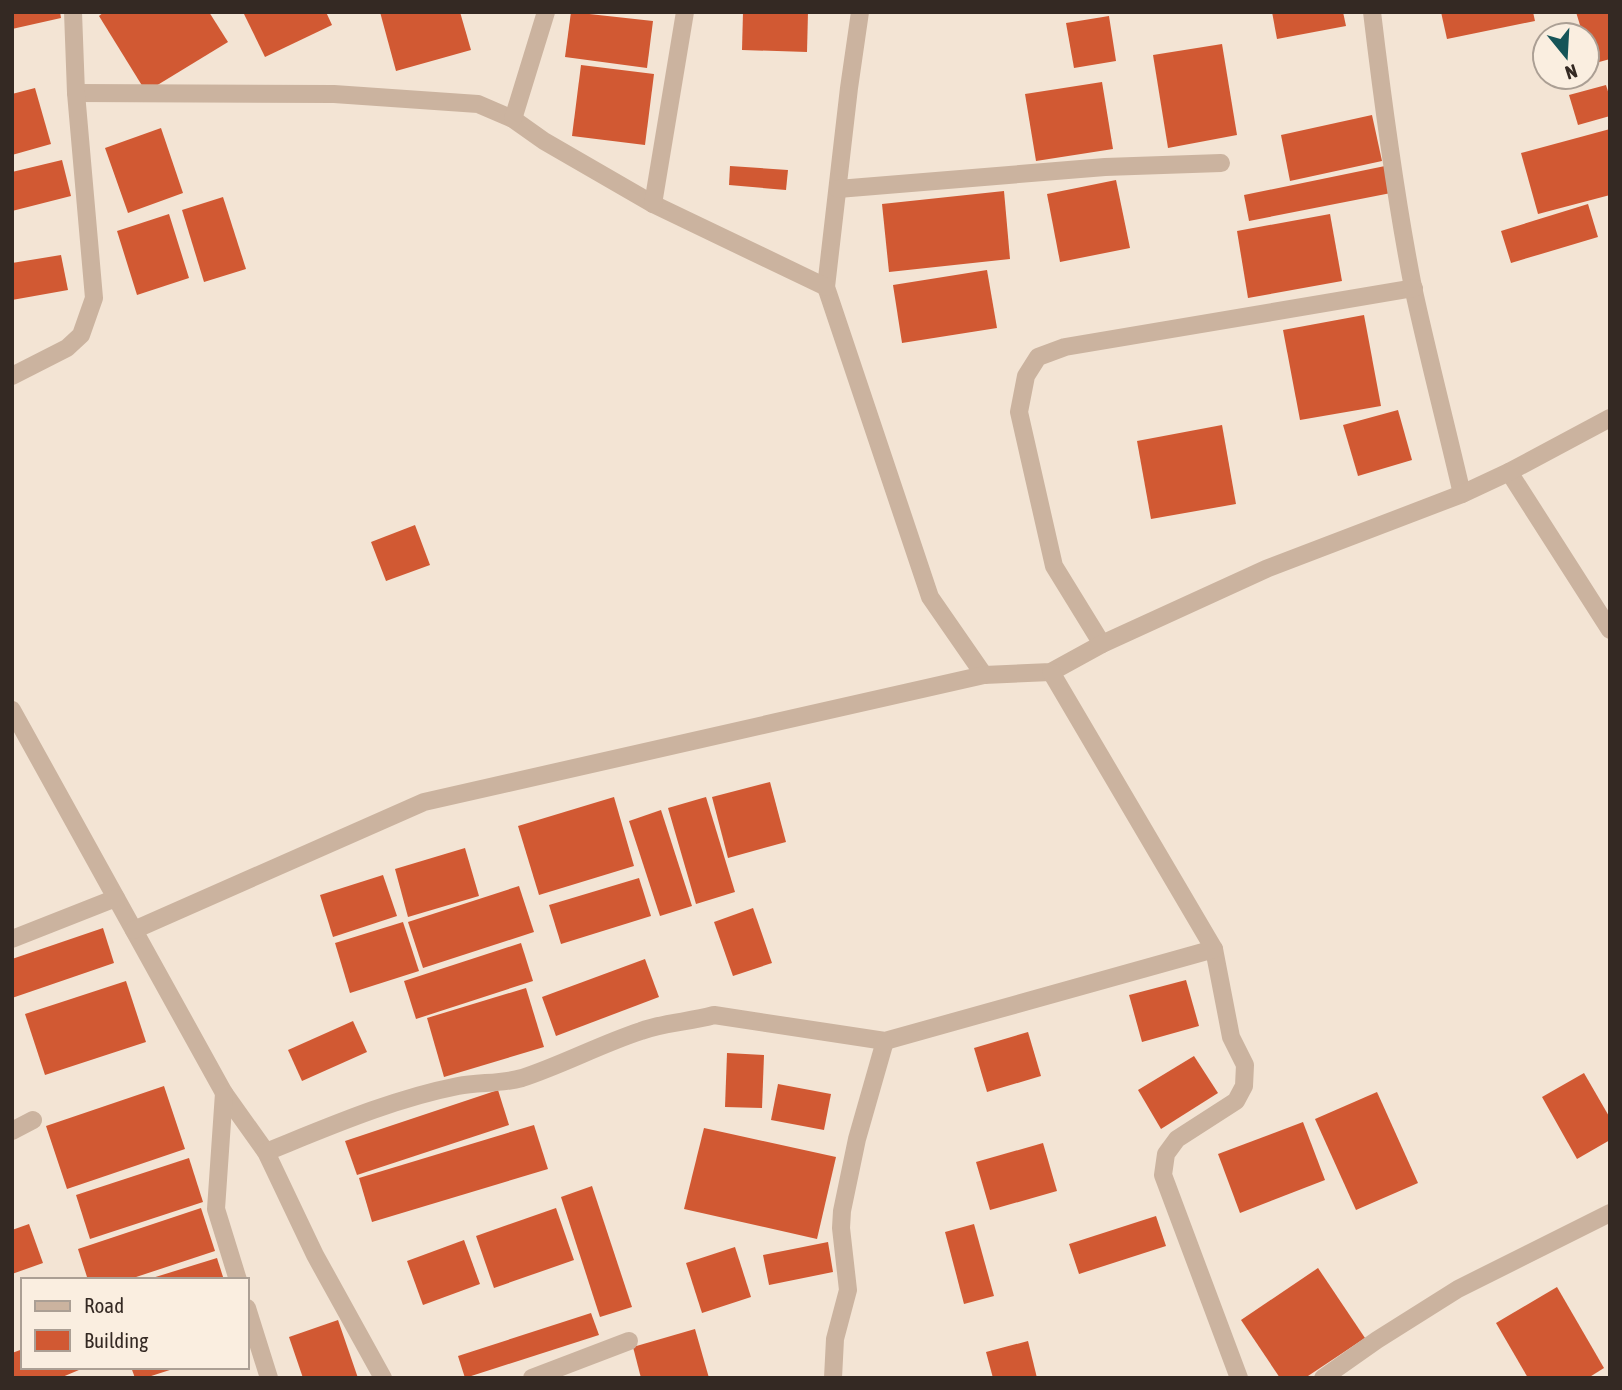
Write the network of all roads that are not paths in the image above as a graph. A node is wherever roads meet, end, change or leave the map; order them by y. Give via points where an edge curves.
1 (73, 12) edge
2 (545, 12) edge
3 (685, 12) edge
4 (860, 12) edge
5 (1373, 12) edge
6 (76, 93) junction
7 (513, 119) junction
8 (1221, 163) dead end
9 (838, 189) junction
10 (653, 204) junction
11 (826, 287) junction
12 (1413, 288) junction
13 (12, 376) edge
14 (1610, 418) edge
15 (1509, 472) junction
16 (1462, 494) junction
17 (1610, 630) edge
18 (1102, 644) junction
19 (1051, 672) junction
20 (984, 675) junction
21 (12, 710) edge
22 (116, 898) junction
23 (134, 930) junction
24 (12, 939) edge
25 (1214, 949) junction
26 (885, 1041) junction
27 (225, 1093) junction
28 (33, 1119) dead end
29 (12, 1131) edge
30 (266, 1152) junction
31 (1610, 1213) edge
32 (237, 1278) edge
33 (248, 1311) edge
34 (629, 1340) dead end
35 (269, 1378) edge
36 (383, 1378) edge
37 (532, 1378) edge
38 (833, 1378) edge
39 (1239, 1378) edge
40 (1323, 1378) edge

1 - 6 street
2 - 7 street
3 - 10 street
4 - 9 street
5 - 12 street via 1387,141
6 - 7 street via 334,94 478,104
6 - 13 street via 94,298 81,335 67,348
7 - 10 street
8 - 9 street via 1105,167
9 - 11 street
10 - 11 street
11 - 20 street via 930,597
12 - 16 street
12 - 18 street via 1065,347 1038,358 1026,376 1019,412 1054,566
14 - 15 street
15 - 16 street
15 - 17 street
16 - 18 street via 1266,569
18 - 19 street
19 - 20 street
19 - 25 street
20 - 23 street via 424,803
21 - 22 street
22 - 23 street
22 - 24 street
23 - 27 street
25 - 26 street
25 - 39 street via 1231,1037 1245,1066 1244,1086 1236,1101 1177,1139 1166,1154 1163,1175
26 - 30 street via 714,1015 666,1023 520,1078 458,1086 399,1102
26 - 38 street via 842,1211 848,1290 835,1339
27 - 30 street
27 - 32 street via 216,1209
28 - 29 street
30 - 36 street via 314,1255
31 - 40 street via 1458,1289
33 - 35 street
34 - 37 street

